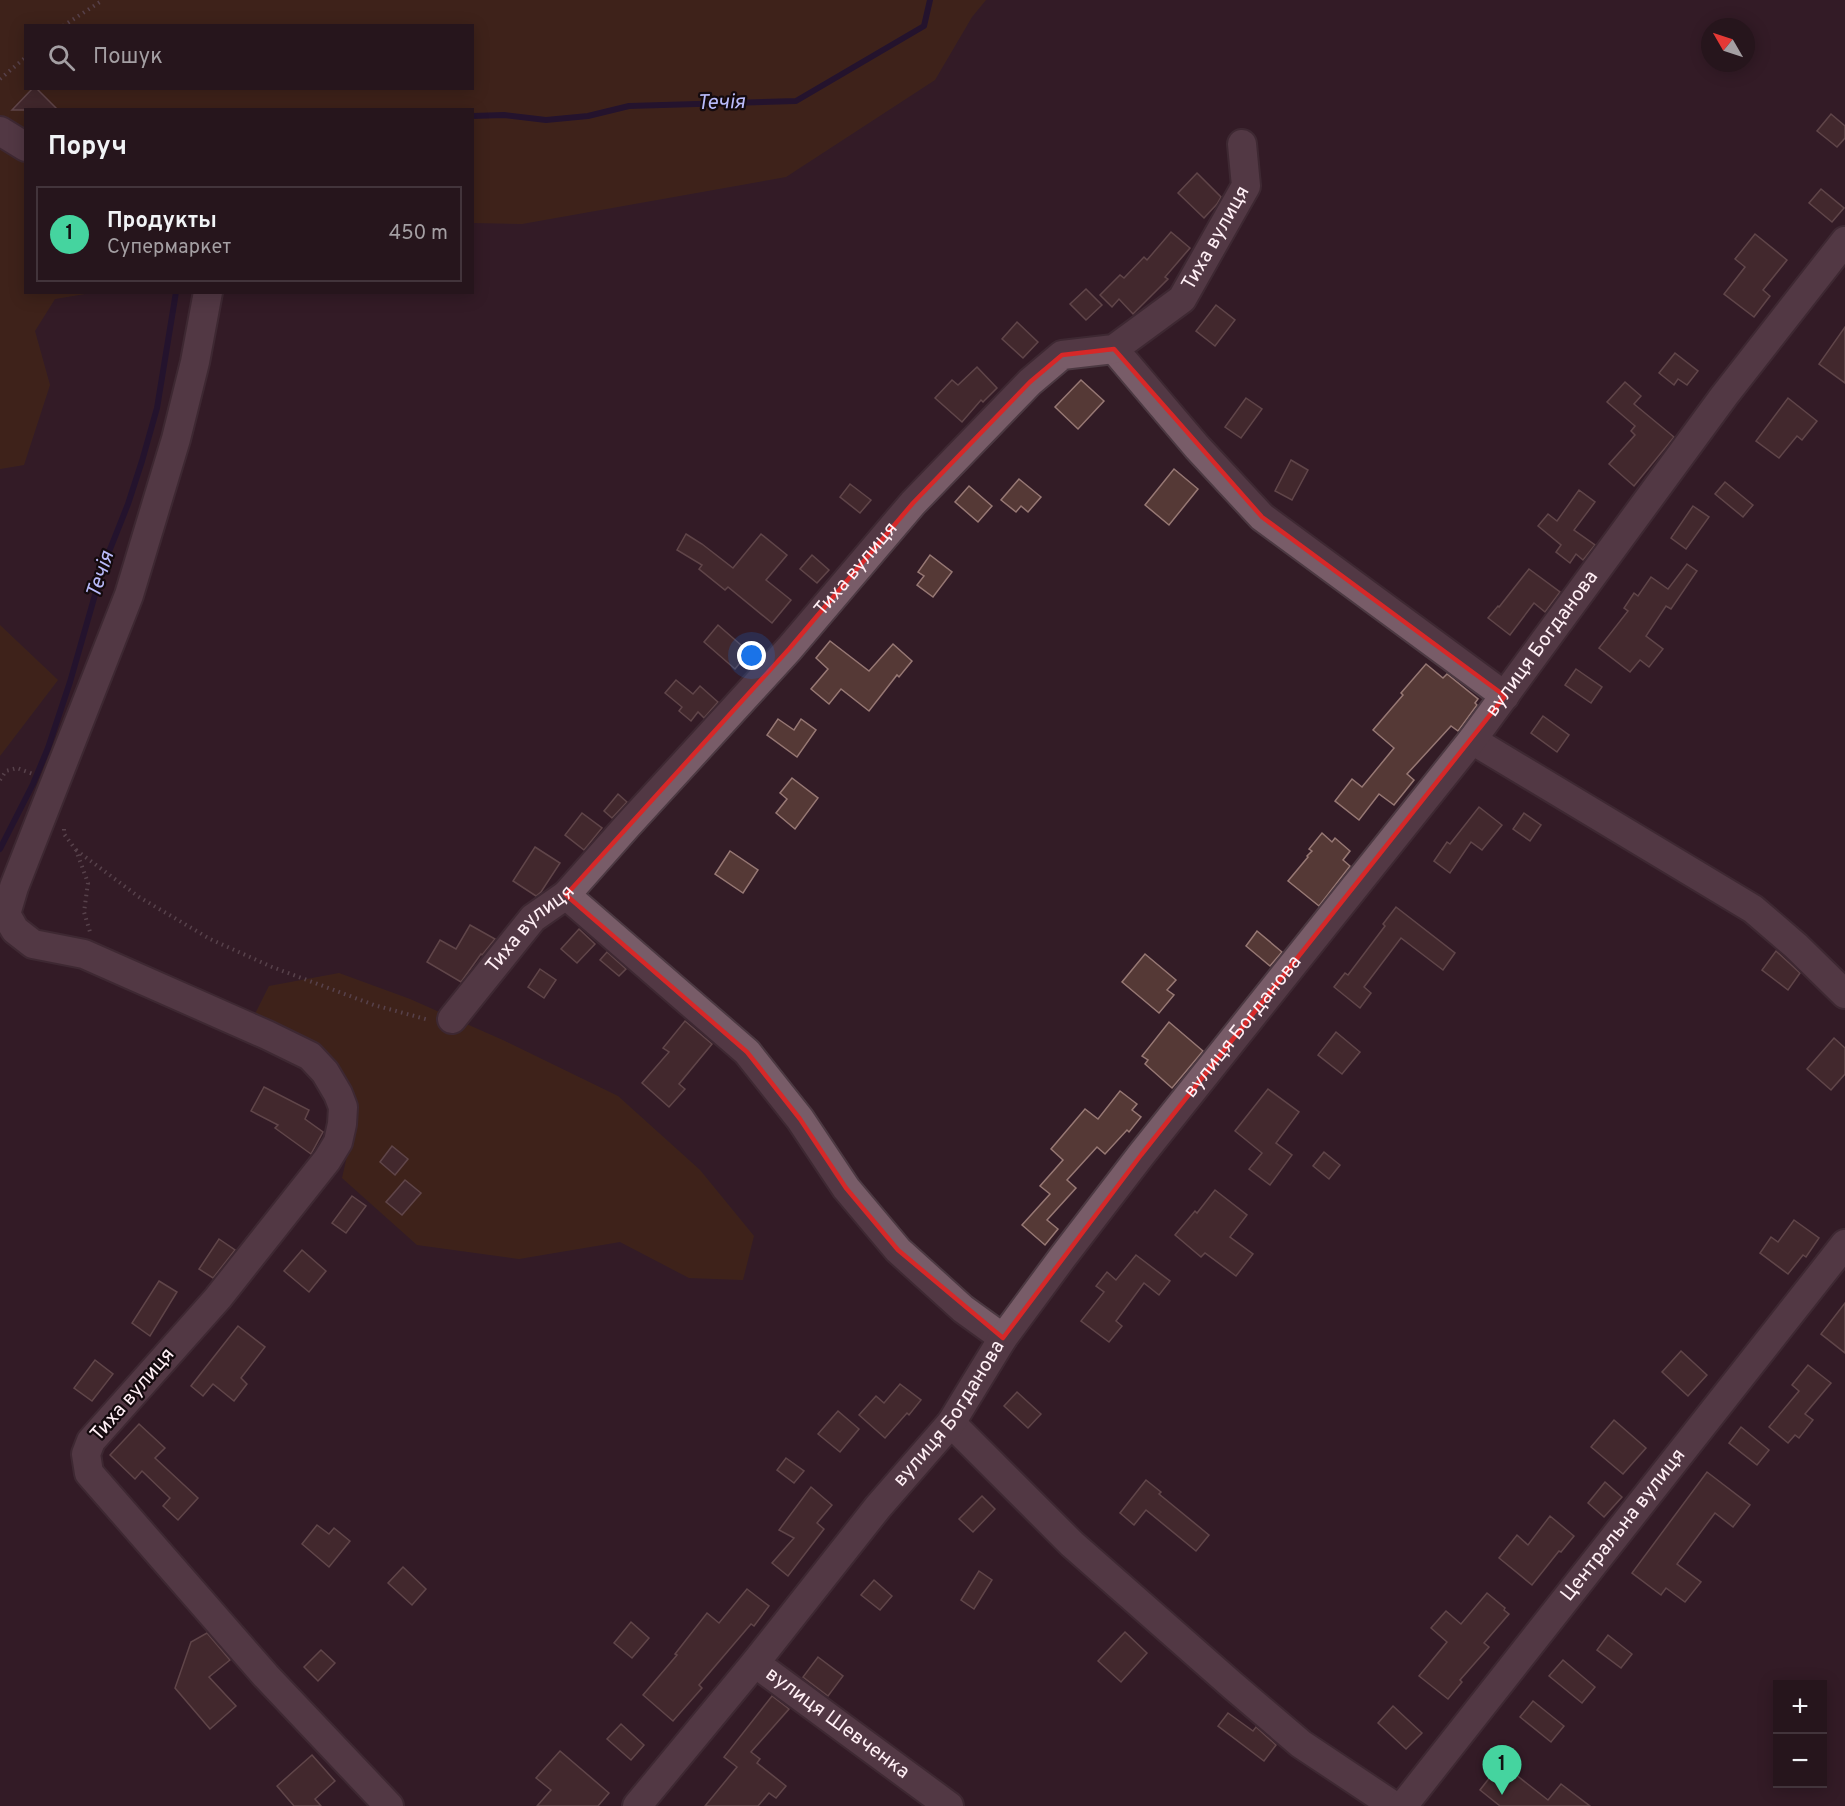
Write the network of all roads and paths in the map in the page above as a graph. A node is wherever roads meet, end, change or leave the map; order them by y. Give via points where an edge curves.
1 (103, 0) edge
2 (66, 24) edge
3 (24, 59) edge
4 (0, 79) edge
5 (0, 131) edge
6 (1242, 144) dead end
7 (24, 146) edge
8 (1845, 241) edge
9 (208, 294) edge
10 (1114, 349) junction
11 (1505, 696) junction
12 (1472, 740) junction
13 (17, 768) dead end
14 (0, 771) edge
15 (6, 771) junction
16 (0, 780) edge
17 (62, 824) dead end
18 (76, 850) junction
19 (566, 895) junction
20 (90, 934) dead end
21 (1845, 994) edge
22 (452, 1019) joint
23 (1845, 1244) edge
24 (1004, 1338) junction
25 (951, 1423) junction
26 (755, 1664) junction
27 (389, 1806) edge
28 (637, 1806) edge
29 (949, 1806) edge
30 (1394, 1806) edge
31 (1403, 1806) edge

1 - 2 path
3 - 4 path
5 - 7 street
6 - 10 street, Тиха вулиця via 1246,186 1182,299
8 - 11 street, вулиця Богданова via 1724,396
9 - 27 street, Тиха вулиця via 176,439 129,594 6,914 15,930 33,944 84,954 310,1056 339,1094 342,1124 338,1142 327,1160 218,1298 91,1440 86,1454 89,1473 266,1676
10 - 11 street via 1262,517
10 - 19 street, Тиха вулиця via 1062,355 1030,382 913,503 789,649
11 - 12 street, вулиця Богданова
12 - 21 street via 1753,909
12 - 24 street, вулиця Богданова via 1141,1155
13 - 15 path
14 - 15 path
15 - 16 path
17 - 18 path
18 - 20 path via 88,883 84,912
18 - 22 path via 138,897 210,939 272,967 428,1021
19 - 22 street, Тиха вулиця via 533,918
19 - 24 street via 747,1052 800,1119 846,1188 898,1250 963,1309
23 - 31 street, Центральна вулиця
24 - 25 street, вулиця Богданова
25 - 26 street, вулиця Богданова via 878,1506
25 - 30 street via 1072,1544 1232,1685 1301,1744
26 - 28 street, вулиця Богданова
26 - 29 street, вулиця Шевченка

